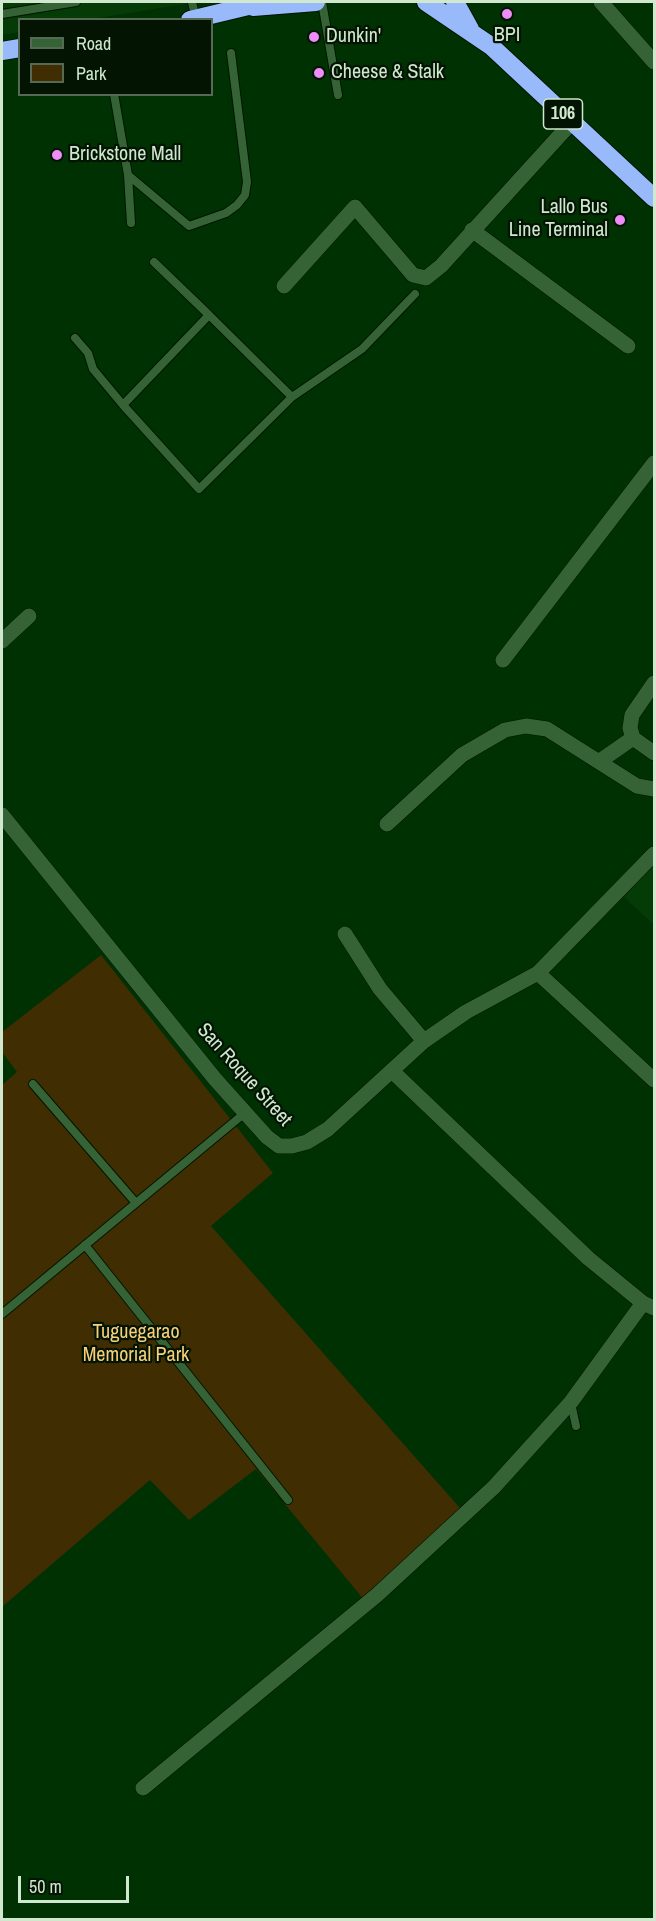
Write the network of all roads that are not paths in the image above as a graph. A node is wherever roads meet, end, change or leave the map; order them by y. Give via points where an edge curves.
1 (76, 2) edge
2 (316, 2) edge
3 (322, 2) edge
4 (426, 2) edge
5 (455, 2) edge
6 (470, 2) edge
7 (601, 2) edge
8 (257, 4) edge
9 (193, 13) edge
10 (2, 14) edge
11 (471, 31) junction
12 (18, 48) edge
13 (2, 51) edge
14 (231, 53) dead end
15 (654, 62) edge
16 (338, 94) dead end
17 (114, 96) edge
18 (572, 122) junction
19 (128, 175) junction
20 (654, 198) edge
21 (131, 224) dead end
22 (472, 230) junction
23 (154, 262) dead end
24 (284, 286) dead end
25 (415, 294) dead end
26 (209, 315) junction
27 (75, 338) dead end
28 (628, 346) dead end
29 (292, 397) junction
30 (123, 405) junction
31 (654, 463) edge
32 (28, 616) dead end
33 (2, 641) edge
34 (503, 660) dead end
35 (654, 683) edge
36 (633, 738) junction
37 (654, 753) edge
38 (600, 761) junction
39 (654, 789) edge
40 (2, 815) edge
41 (387, 824) dead end
42 (654, 854) edge
43 (345, 934) dead end
44 (538, 973) junction
45 (424, 1041) junction
46 (392, 1071) junction
47 (654, 1080) edge
48 (33, 1084) dead end
49 (246, 1112) junction
50 (136, 1203) junction
51 (85, 1245) junction
52 (649, 1306) edge
53 (2, 1314) edge
54 (571, 1402) junction
55 (576, 1426) dead end
56 (288, 1500) dead end
57 (143, 1788) dead end

1 - 10 lane
2 - 8 highway
3 - 16 lane
4 - 11 highway, 106
5 - 11 highway, 106
6 - 11 highway
7 - 15 street
8 - 9 highway
11 - 18 highway, 106
12 - 13 highway
14 - 19 lane via 247,182 245,195 237,205 189,226
17 - 19 lane
18 - 20 highway, 106
18 - 22 street
19 - 21 lane
22 - 24 street via 426,278 413,275 355,207
22 - 28 street
23 - 26 lane
25 - 29 lane via 362,349
26 - 29 lane
26 - 30 lane
27 - 30 lane via 88,353 93,369
29 - 30 lane via 199,489
31 - 34 street
32 - 33 street
35 - 36 street via 632,716
36 - 37 street
36 - 38 street
38 - 39 street via 637,786
38 - 41 street via 548,729 526,726 505,730 462,755
40 - 49 street, San Roque Street via 215,1079
42 - 44 street, San Roque Street
43 - 45 street via 380,989
44 - 45 street, San Roque Street via 466,1012
44 - 47 street
45 - 46 street, San Roque Street
46 - 49 street, San Roque Street via 328,1129 307,1142 279,1146
46 - 52 street via 588,1258
48 - 50 lane
49 - 50 lane
50 - 51 lane
51 - 53 lane
51 - 56 lane
52 - 54 street
54 - 55 lane
54 - 57 street via 494,1487 377,1595

